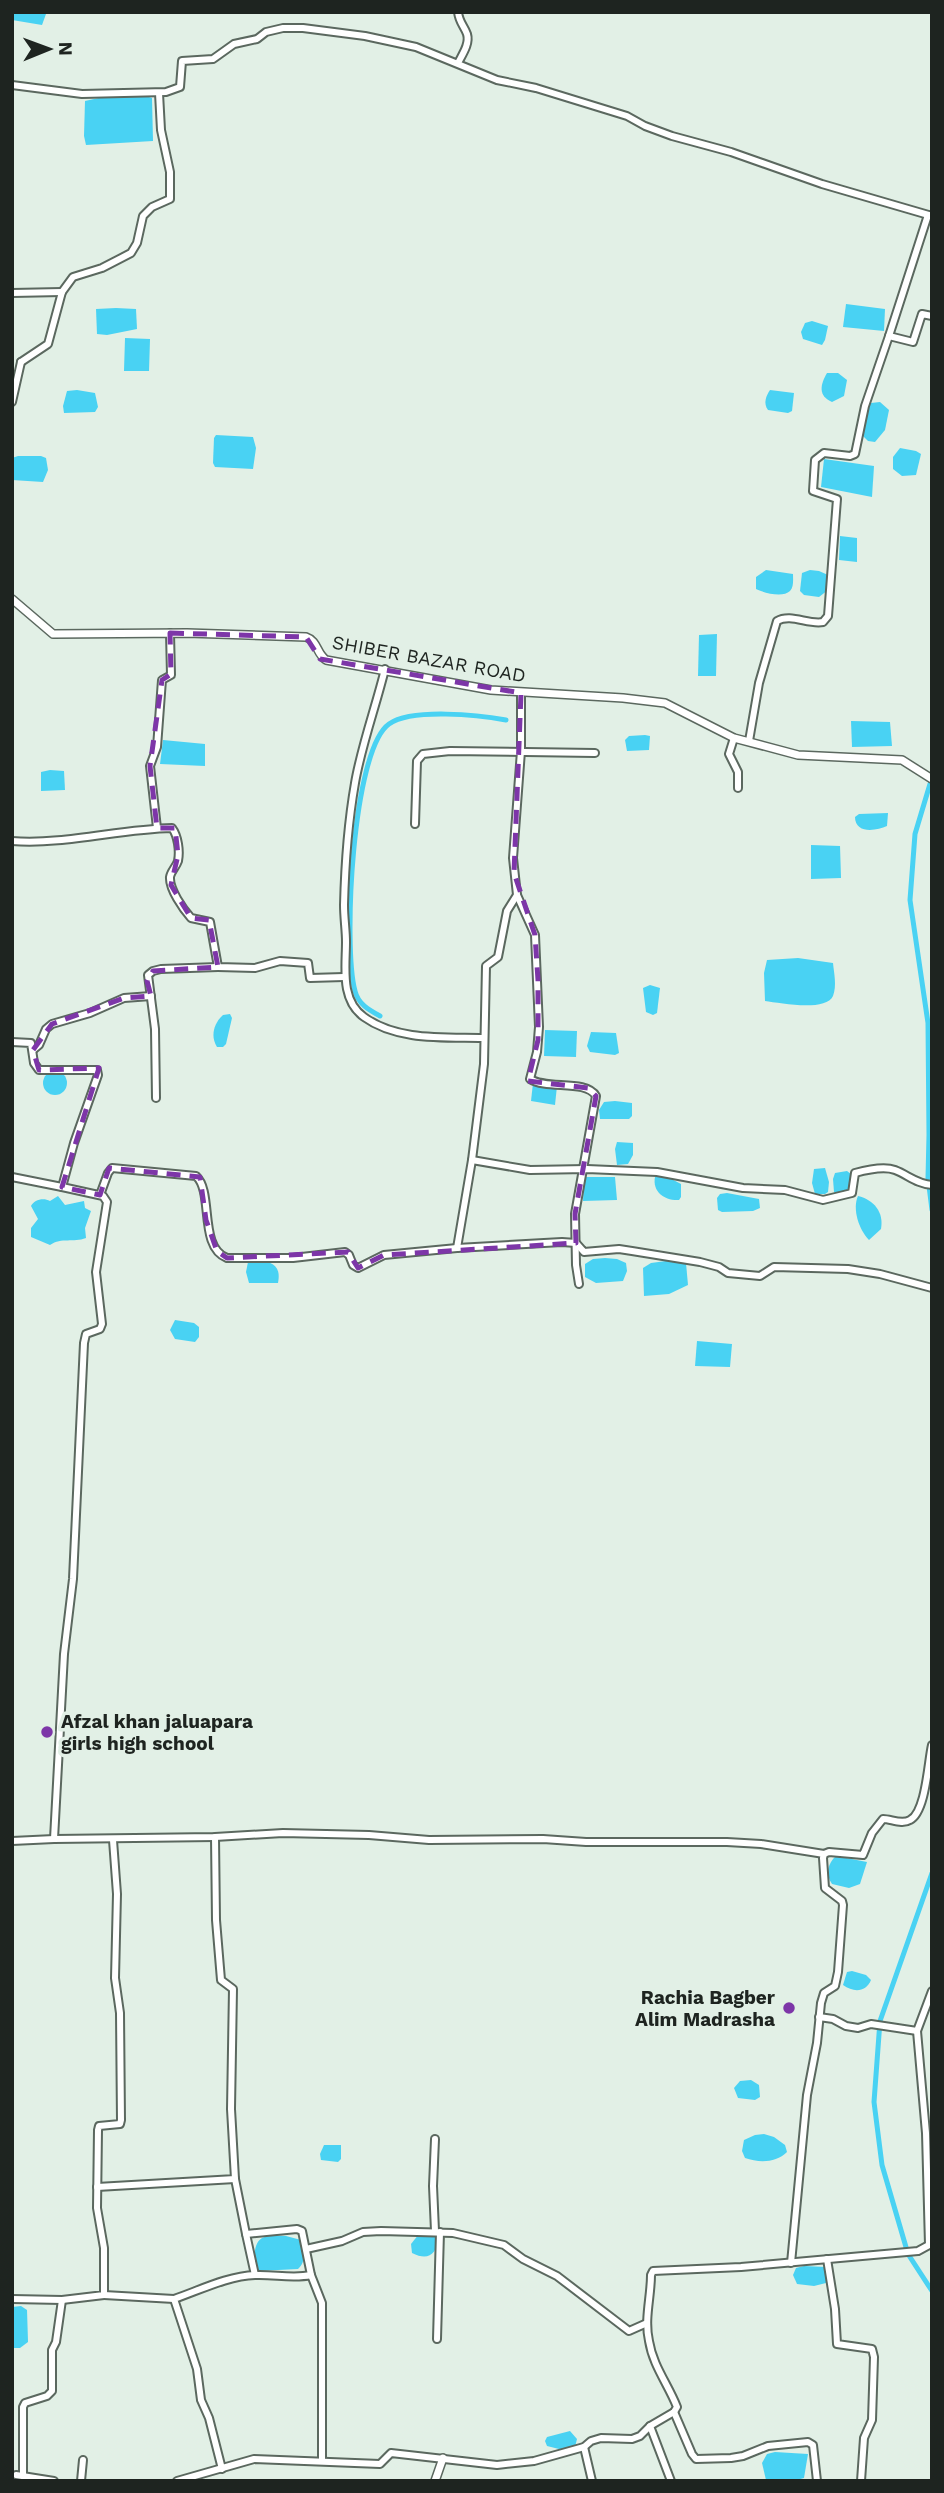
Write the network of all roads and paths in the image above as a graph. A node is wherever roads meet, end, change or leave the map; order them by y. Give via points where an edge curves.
1 (458, 12) edge
2 (458, 63) junction
3 (12, 85) edge
4 (159, 93) junction
5 (930, 216) edge
6 (62, 292) junction
7 (12, 293) edge
8 (932, 316) edge
9 (889, 336) junction
10 (12, 360) edge
11 (21, 362) junction
12 (12, 402) edge
13 (12, 598) edge
14 (170, 634) junction
15 (385, 670) junction
16 (521, 693) junction
17 (734, 738) junction
18 (749, 741) junction
19 (520, 751) junction
20 (595, 752) dead end
21 (932, 779) edge
22 (738, 788) dead end
23 (415, 824) dead end
24 (157, 828) junction
25 (12, 841) edge
26 (517, 895) junction
27 (218, 967) junction
28 (344, 977) junction
29 (151, 996) junction
30 (483, 1038) junction
31 (12, 1042) edge
32 (33, 1051) junction
33 (156, 1098) dead end
34 (472, 1160) junction
35 (583, 1169) junction
36 (12, 1177) edge
37 (932, 1185) edge
38 (62, 1187) junction
39 (100, 1195) junction
40 (576, 1243) junction
41 (457, 1248) junction
42 (579, 1284) dead end
43 (932, 1289) edge
44 (932, 1745) edge
45 (215, 1838) junction
46 (54, 1839) junction
47 (113, 1840) junction
48 (12, 1841) edge
49 (824, 1854) junction
50 (932, 1991) edge
51 (819, 2017) junction
52 (917, 2031) junction
53 (435, 2139) dead end
54 (235, 2179) junction
55 (97, 2188) junction
56 (930, 2188) edge
57 (437, 2232) junction
58 (246, 2234) junction
59 (306, 2249) junction
60 (827, 2259) junction
61 (791, 2263) junction
62 (255, 2275) junction
63 (311, 2275) junction
64 (104, 2295) junction
65 (174, 2298) junction
66 (12, 2299) edge
67 (62, 2300) junction
68 (647, 2323) junction
69 (437, 2339) dead end
70 (674, 2412) junction
71 (650, 2426) junction
72 (584, 2447) junction
73 (443, 2458) junction
74 (83, 2460) dead end
75 (322, 2461) junction
76 (222, 2469) junction
77 (17, 2476) edge
78 (54, 2481) edge
79 (81, 2481) edge
80 (177, 2481) edge
81 (435, 2481) edge
82 (592, 2481) edge
83 (671, 2481) edge
84 (817, 2481) edge
85 (861, 2481) edge

1 - 2 street via 467,40
2 - 4 street via 416,47 365,36 283,28 234,44 213,59 183,61 180,87
2 - 5 street via 497,80 627,116 672,136
3 - 4 street via 82,94
4 - 6 street via 170,199 143,216 131,253 73,277
5 - 9 street
6 - 7 street
6 - 11 street via 48,344
8 - 9 street via 922,314 914,342
9 - 18 street via 865,406 855,454 824,453 815,460 813,492 837,499 828,616 816,623 777,621
10 - 11 street
11 - 12 street
13 - 14 street, SHIBER BAZAR ROAD via 52,634
14 - 15 street, SHIBER BAZAR ROAD via 306,637 326,660
14 - 24 street via 171,675 162,680 157,747 150,766
15 - 16 street, SHIBER BAZAR ROAD
15 - 28 street via 355,779 344,907
16 - 17 street, SHIBER BAZAR ROAD via 665,704
16 - 19 street
17 - 18 street, SHIBER BAZAR ROAD
17 - 22 street via 729,754 738,772
18 - 21 street, SHIBER BAZAR ROAD via 797,755 902,760
19 - 20 street
19 - 23 street via 450,751 419,757
19 - 26 street via 513,859
24 - 25 street
24 - 27 street via 174,831 178,855 171,885 191,918 209,922
26 - 30 street via 507,911 498,957 486,966
26 - 35 street via 536,935 539,1027 530,1079 595,1092
27 - 28 street via 308,963 310,978
27 - 29 street via 153,971 147,981
28 - 30 street via 362,1016 394,1031
29 - 32 street via 124,998 52,1024
29 - 33 street
30 - 34 street
31 - 32 street via 31,1043
32 - 38 street via 39,1070 98,1072
34 - 35 street via 530,1170
34 - 41 street
35 - 37 street via 653,1172 743,1188 785,1190 823,1200 852,1193 855,1174 873,1170 894,1170 922,1185
35 - 40 street via 575,1214
36 - 38 street
38 - 39 street
39 - 41 street via 112,1168 196,1177 217,1251 227,1258 345,1252 358,1268 384,1255
39 - 46 street via 107,1202 96,1272 102,1324 88,1332 84,1343
40 - 41 street
40 - 42 street
40 - 43 street via 584,1252 619,1249 700,1262 728,1273 760,1276 774,1267 848,1269
44 - 49 street via 926,1785 912,1819 883,1819 863,1854
45 - 47 street
45 - 49 street via 283,1833 429,1840 727,1842
45 - 54 street via 221,1980 233,1989
46 - 47 street
46 - 48 street
47 - 55 street via 121,2120 120,2124 99,2126
49 - 51 street via 825,1888 844,1905 837,1980 834,1989 822,1996
50 - 52 street
51 - 52 street via 858,2028 871,2024
51 - 61 street
52 - 56 street
53 - 57 street
54 - 55 street
54 - 58 street
55 - 64 street
56 - 60 street via 929,2245 918,2251
57 - 59 street via 363,2232
57 - 68 street via 504,2245 557,2276 629,2331
57 - 69 street
58 - 59 street via 300,2230
58 - 62 street
59 - 63 street
60 - 61 street
60 - 85 street via 837,2344 872,2349 874,2357 872,2420 864,2438
61 - 68 street via 653,2271
62 - 63 street
62 - 65 street
63 - 75 street via 322,2303
64 - 65 street
64 - 67 street
65 - 76 street
66 - 67 street
67 - 77 street via 52,2350 52,2391 23,2407
68 - 70 street via 653,2358 677,2405
70 - 71 street
70 - 84 street via 696,2459 731,2458 768,2445 808,2442 813,2445
71 - 72 street via 632,2439 601,2438
71 - 83 street
72 - 73 street via 534,2461 497,2465
72 - 82 street
73 - 75 street via 391,2453 380,2464
73 - 81 street
74 - 79 street
75 - 76 street via 254,2459
76 - 80 street
77 - 78 street

